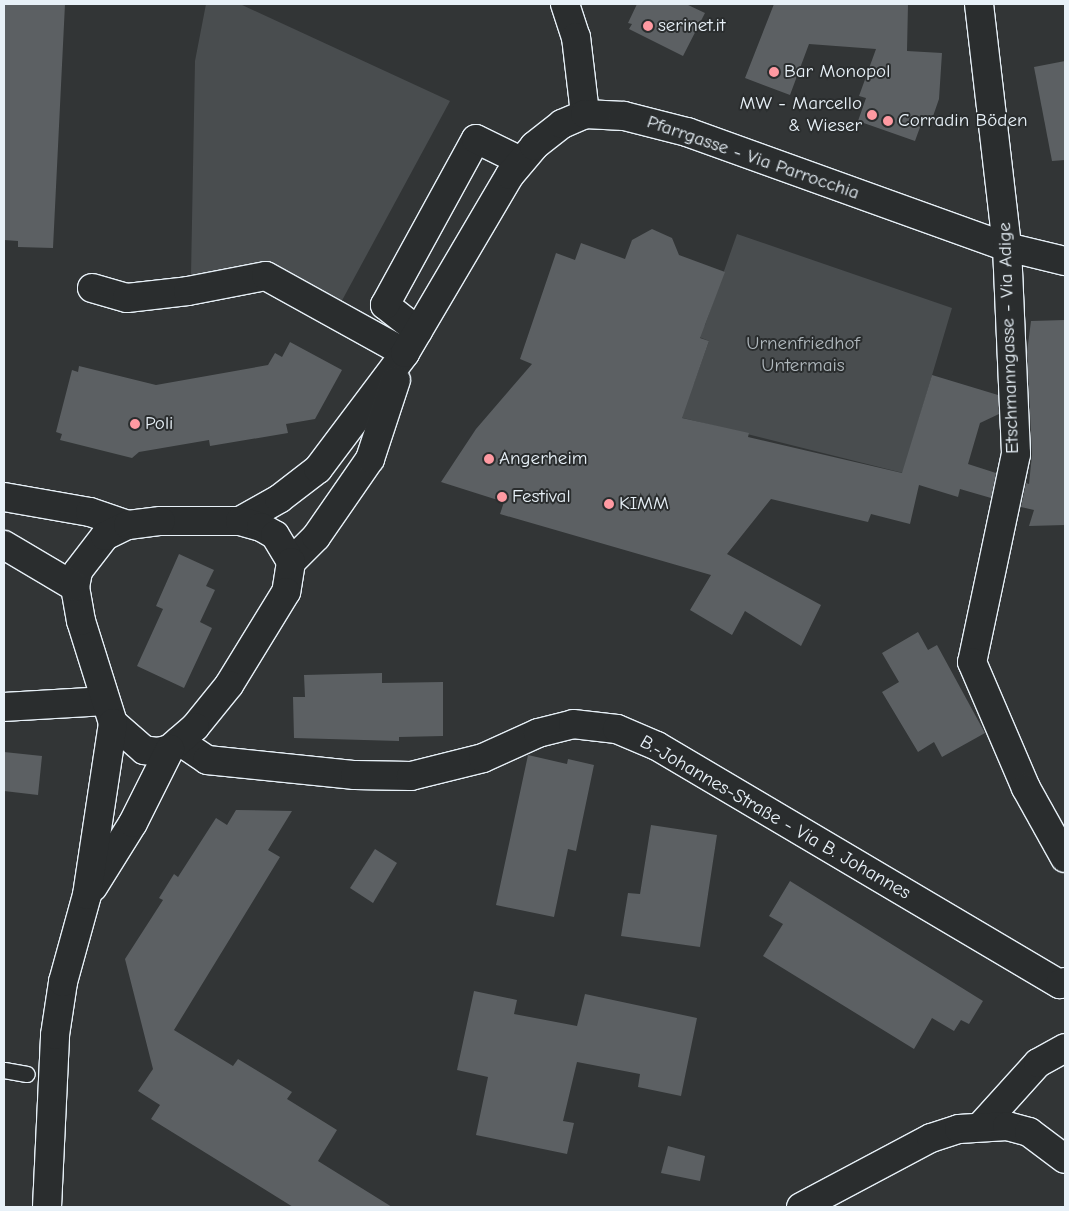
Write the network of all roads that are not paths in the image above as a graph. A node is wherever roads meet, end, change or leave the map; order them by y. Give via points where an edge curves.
1 (565, 4) edge
2 (979, 4) edge
3 (585, 114) junction
4 (521, 161) junction
5 (1008, 247) junction
6 (1065, 261) edge
7 (92, 288) dead end
8 (412, 342) junction
9 (4, 497) edge
10 (240, 521) junction
11 (128, 526) junction
12 (4, 545) edge
13 (291, 562) junction
14 (75, 587) junction
15 (4, 707) edge
16 (109, 712) junction
17 (175, 745) junction
18 (1065, 858) edge
19 (87, 895) junction
20 (1065, 982) edge
21 (1065, 1048) edge
22 (4, 1070) edge
23 (28, 1074) dead end
24 (981, 1126) junction
25 (1065, 1159) edge
26 (47, 1207) edge
27 (801, 1207) edge

1 - 3 street via 576,37
2 - 5 street, Etschmanngasse - Via Adige
3 - 4 street, Pfarrgasse - Via Parrocchia via 562,124
3 - 5 street, Pfarrgasse - Via Parrocchia via 624,116 687,132
4 - 8 street, Pfarrgasse - Via Parrocchia
4 - 8 street via 476,139 385,305
5 - 6 street, Pfarrgasse - Via Parrocchia
5 - 18 street, Etschmanngasse - Via Adige via 1016,454 972,662 1026,788
7 - 8 street via 127,298 188,291 266,276
8 - 10 street, Pfarrgasse - Via Parrocchia via 318,469 279,499
8 - 13 street, Pfarrgasse - Via Parrocchia via 370,459 316,536
9 - 11 street via 90,512
10 - 11 street via 161,521
10 - 13 street via 275,535
11 - 14 street via 104,536 78,571
12 - 14 street
13 - 17 street via 286,592 234,678
14 - 16 street via 81,621
15 - 16 street
16 - 17 street via 144,750 158,752
16 - 19 street
17 - 19 street via 133,823
17 - 20 street, B.-Johannes-Straße - Via B. Johannes via 207,760 355,775 411,776 483,758 538,733 573,724 617,729 657,746 1060,984
19 - 26 street via 63,982 55,1035
21 - 24 street via 1038,1063
22 - 23 lane
24 - 25 street via 1007,1126 1029,1132
24 - 27 street via 931,1138

